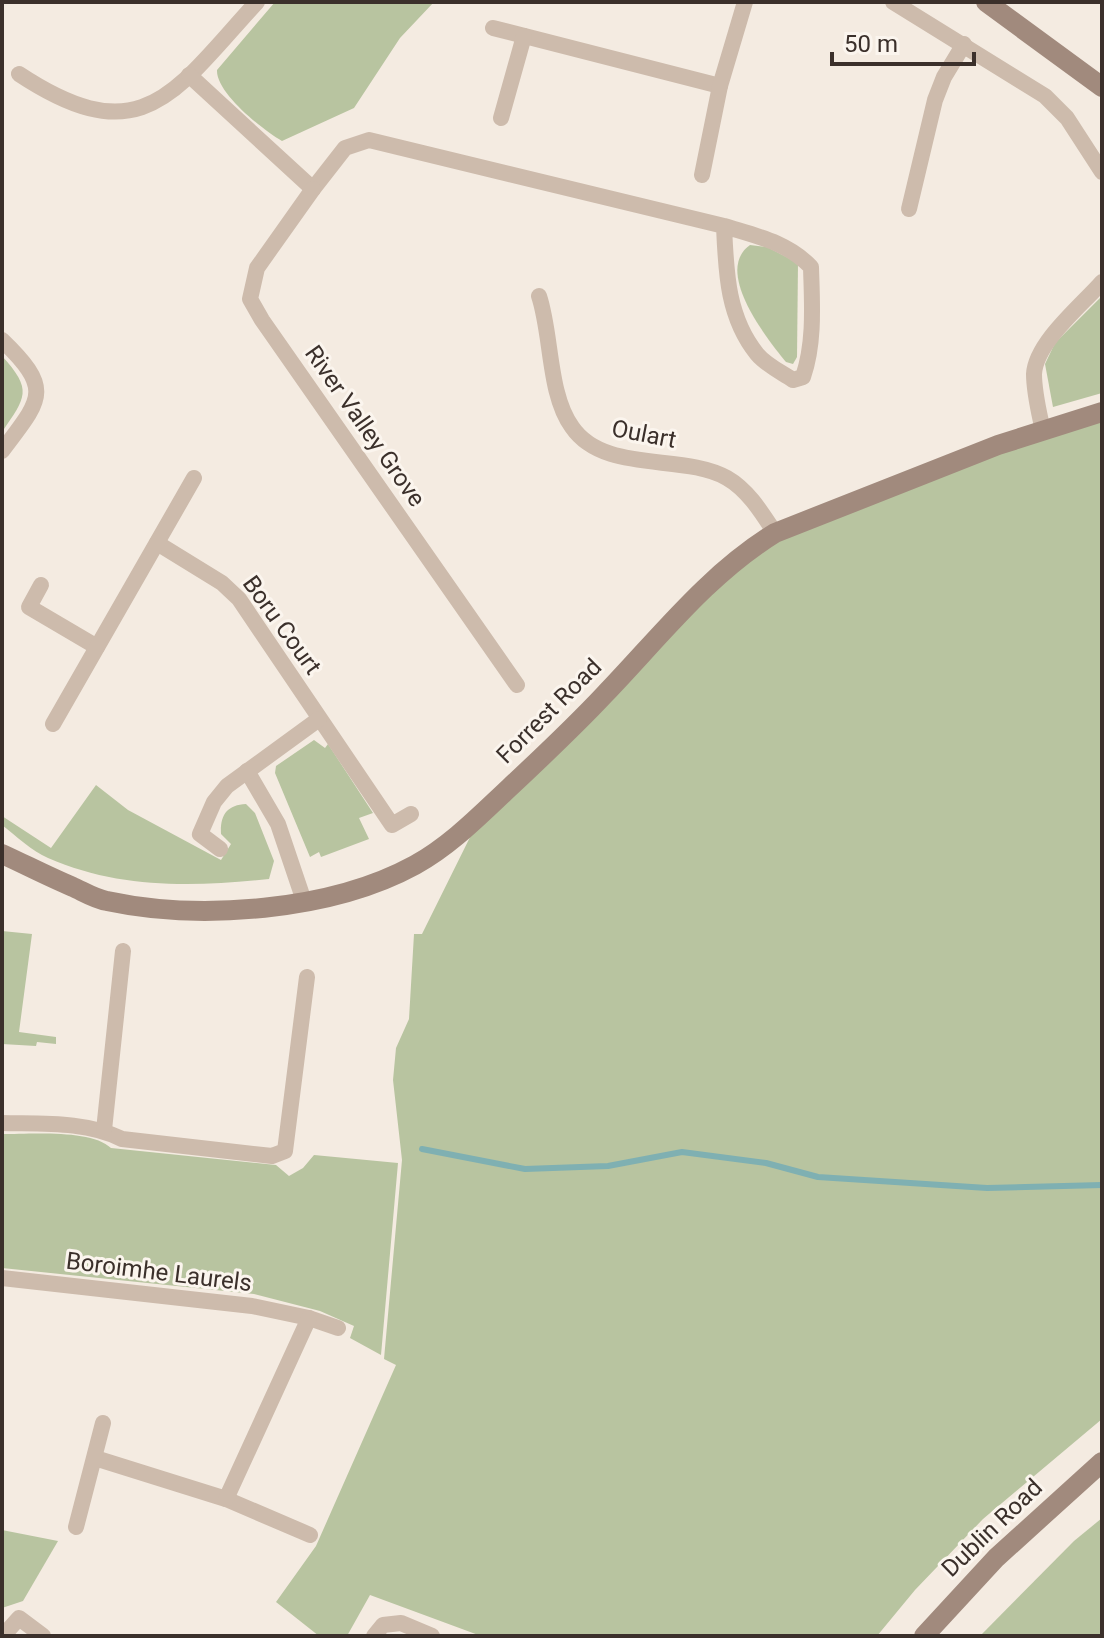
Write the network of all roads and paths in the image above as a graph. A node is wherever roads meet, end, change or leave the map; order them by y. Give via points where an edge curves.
1 (257, 2) edge
2 (745, 2) edge
3 (893, 2) edge
4 (1000, 5) edge
5 (493, 28) dead end
6 (524, 36) junction
7 (964, 44) junction
8 (19, 74) dead end
9 (189, 75) junction
10 (720, 86) junction
11 (1102, 87) edge
12 (501, 118) dead end
13 (1102, 172) edge
14 (702, 175) dead end
15 (313, 189) junction
16 (909, 209) dead end
17 (724, 226) junction
18 (1102, 282) edge
19 (539, 296) dead end
20 (2, 340) edge
21 (1102, 412) edge
22 (1043, 431) junction
23 (2, 451) edge
24 (194, 478) dead end
25 (775, 533) junction
26 (157, 543) junction
27 (41, 585) dead end
28 (97, 647) junction
29 (517, 685) dead end
30 (319, 719) junction
31 (53, 724) dead end
32 (247, 771) junction
33 (411, 814) dead end
34 (220, 849) dead end
35 (2, 854) edge
36 (304, 901) junction
37 (123, 951) dead end
38 (307, 977) dead end
39 (2, 1123) edge
40 (104, 1130) junction
41 (2, 1278) edge
42 (309, 1318) junction
43 (338, 1328) dead end
44 (103, 1423) dead end
45 (95, 1458) junction
46 (1102, 1462) edge
47 (226, 1499) junction
48 (76, 1527) dead end
49 (310, 1535) dead end
50 (3, 1636) edge
51 (43, 1636) edge
52 (374, 1636) edge
53 (432, 1636) edge
54 (924, 1636) edge

1 - 9 street
2 - 10 street
3 - 7 street
4 - 11 street
5 - 6 street
6 - 10 street
6 - 12 street
7 - 13 street via 1045,96 1067,118
7 - 16 street via 935,100
8 - 9 street via 76,105 116,113 159,101
9 - 15 street
10 - 14 street
15 - 17 street, River Valley Grove via 345,148 369,140
15 - 29 street, River Valley Grove via 257,268 250,299
17 - 17 street, River Valley Grove via 796,251 811,267 811,332 803,377 793,380 764,361 737,321 726,278
18 - 22 street via 1044,347 1034,371
19 - 25 street, Oulart via 559,397 572,428 595,449 726,478 751,497
20 - 23 street via 29,369 38,391 33,408
21 - 22 street, Forrest Road
22 - 25 street, Forrest Road
24 - 26 street
25 - 36 street, Forrest Road via 702,589 605,695 458,835 385,879
26 - 28 street
26 - 30 street, Boru Court via 239,599
27 - 28 street via 29,607
28 - 31 street
30 - 32 street
30 - 33 street, Boru Court via 392,825
32 - 34 street via 214,802 200,834
32 - 36 street via 278,824
35 - 36 street, Forrest Road via 104,901 173,909
37 - 40 street
38 - 40 street via 285,1151 272,1156 208,1149 122,1139
39 - 40 street
41 - 42 street, Boroimhe Laurels via 252,1306
42 - 43 street, Boroimhe Laurels
42 - 47 street
44 - 45 street
45 - 47 street
45 - 48 street
46 - 54 street, Dublin Road via 996,1558
47 - 49 street
50 - 51 street via 19,1618
52 - 53 street via 383,1625 401,1623

